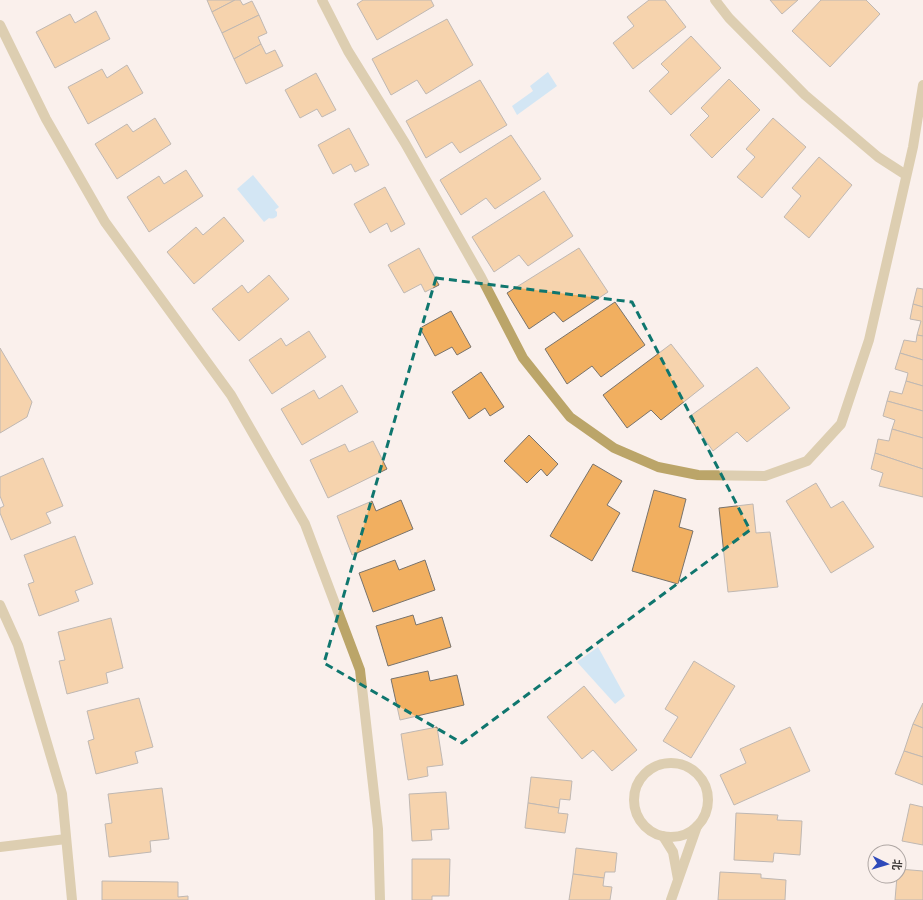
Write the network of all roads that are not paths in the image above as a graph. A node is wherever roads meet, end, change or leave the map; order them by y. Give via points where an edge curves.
1 (322, 0) edge
2 (715, 0) edge
3 (0, 25) edge
4 (923, 85) edge
5 (906, 175) junction
6 (0, 605) edge
7 (697, 826) junction
8 (663, 836) junction
9 (66, 839) junction
10 (0, 847) edge
11 (678, 879) junction
12 (72, 900) edge
13 (380, 900) edge
14 (670, 900) edge

1 - 5 street via 348,51 405,143 481,277 523,358 570,417 614,448 658,467 698,474 765,476 807,461 841,424 869,340
2 - 5 street via 729,18 805,95 878,157
3 - 13 street via 46,119 105,222 231,396 305,524 360,670 378,829
4 - 5 street
6 - 9 street via 18,645 62,794
7 - 8 street via 686,834 675,837
7 - 8 street via 708,804 708,792 703,780 684,764 659,764 648,770 640,779 635,790 634,802 636,814 643,824 652,832
7 - 11 street
8 - 11 street via 673,852
9 - 10 street
9 - 12 street
11 - 14 street

